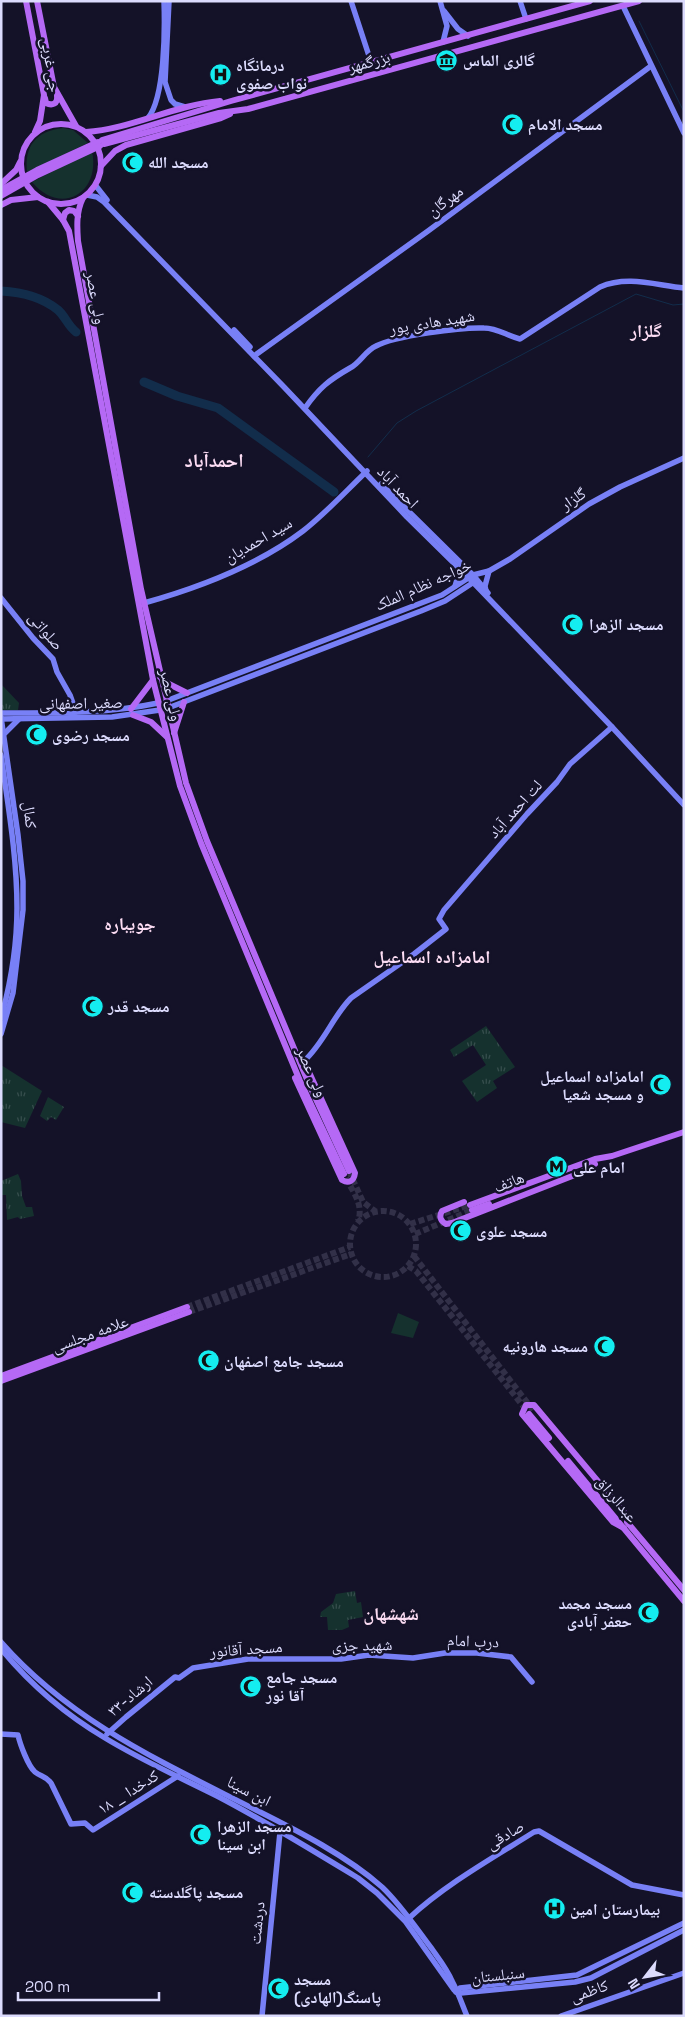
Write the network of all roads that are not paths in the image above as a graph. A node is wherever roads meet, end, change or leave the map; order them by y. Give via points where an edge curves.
1 (26, 1) edge
2 (37, 1) edge
3 (351, 1) edge
4 (440, 1) edge
5 (520, 1) edge
6 (590, 1) edge
7 (639, 1) edge
8 (167, 5) edge
9 (623, 6) junction
10 (443, 9) junction
11 (526, 19) junction
12 (468, 36) junction
13 (443, 42) junction
14 (165, 55) junction
15 (371, 62) junction
16 (651, 66) junction
17 (167, 93) junction
18 (158, 94) junction
19 (44, 95) junction
20 (57, 95) junction
21 (231, 100) junction
22 (187, 107) junction
23 (233, 112) junction
24 (148, 118) junction
25 (76, 126) junction
26 (35, 133) junction
27 (684, 133) edge
28 (88, 134) junction
29 (102, 141) junction
30 (115, 151) junction
31 (21, 156) junction
32 (101, 163) junction
33 (12, 184) edge
34 (96, 186) junction
35 (1, 190) edge
36 (1, 196) edge
37 (38, 197) junction
38 (85, 197) junction
39 (11, 200) junction
40 (48, 202) junction
41 (1, 205) edge
42 (78, 216) junction
43 (63, 220) junction
44 (684, 288) edge
45 (255, 355) junction
46 (306, 407) junction
47 (684, 458) edge
48 (367, 472) junction
49 (460, 570) junction
50 (489, 570) junction
51 (482, 573) joint
52 (473, 579) junction
53 (462, 581) junction
54 (455, 586) junction
55 (467, 588) junction
56 (484, 592) junction
57 (1, 598) edge
58 (144, 603) junction
59 (398, 612) junction
60 (400, 619) junction
61 (301, 649) junction
62 (304, 656) junction
63 (160, 677) junction
64 (153, 680) junction
65 (187, 693) junction
66 (166, 701) junction
67 (184, 702) junction
68 (158, 703) junction
69 (168, 708) junction
70 (160, 710) junction
71 (76, 712) junction
72 (132, 712) junction
73 (2, 717) edge
74 (20, 718) junction
75 (612, 727) junction
76 (4, 733) junction
77 (170, 735) junction
78 (1, 755) edge
79 (684, 800) edge
80 (684, 805) edge
81 (1, 1018) edge
82 (280, 1023) junction
83 (1, 1034) edge
84 (304, 1061) junction
85 (684, 1132) edge
86 (612, 1156) junction
87 (595, 1164) junction
88 (348, 1175) junction
89 (469, 1206) junction
90 (1, 1376) edge
91 (1, 1381) edge
92 (627, 1527) junction
93 (684, 1590) edge
94 (684, 1601) edge
95 (1, 1642) edge
96 (1, 1649) edge
97 (432, 1655) joint
98 (293, 1660) joint
99 (175, 1677) joint
100 (532, 1682) dead end
101 (49, 1693) junction
102 (109, 1732) junction
103 (1, 1734) edge
104 (104, 1738) junction
105 (179, 1774) junction
106 (286, 1826) junction
107 (280, 1832) junction
108 (684, 1894) edge
109 (407, 1919) junction
110 (684, 1922) edge
111 (684, 1930) edge
112 (684, 1973) edge
113 (523, 1980) junction
114 (525, 1987) junction
115 (456, 1992) junction
116 (262, 2016) edge
117 (467, 2016) edge
118 (561, 2016) edge

1 - 19 main road, جی غربی
2 - 20 main road, جی غربی
3 - 15 main road
4 - 10 main road
5 - 11 main road
6 - 11 main road, بزرگمهر
7 - 9 main road, بزرگمهر
8 - 14 main road
9 - 16 main road
9 - 23 main road, بزرگمهر
10 - 12 main road via 458,29
10 - 13 main road via 447,26
11 - 12 main road, بزرگمهر
12 - 13 main road, بزرگمهر
13 - 15 main road, بزرگمهر
14 - 17 main road
14 - 18 main road
15 - 21 main road, بزرگمهر
16 - 27 main road
16 - 45 main road, مهرگان
17 - 18 main road via 162,97
17 - 22 main road via 175,104
18 - 24 main road
19 - 20 main road via 50,105 55,104
19 - 26 main road, جی غربی
20 - 25 main road, جی غربی
21 - 22 main road
21 - 29 main road, بزرگمهر
22 - 24 main road
23 - 29 main road, بزرگمهر
23 - 30 main road
24 - 29 main road
25 - 26 main road via 54,124
25 - 28 main road
26 - 31 main road
28 - 29 main road
28 - 32 main road via 98,147
29 - 30 main road
29 - 33 main road, بزرگمهر
30 - 32 main road
31 - 33 main road
31 - 37 main road via 27,186
32 - 34 main road
33 - 35 main road
33 - 36 main road
33 - 39 main road
34 - 38 main road
34 - 45 main road, احمد آباد via 124,220
37 - 39 main road
37 - 40 main road
38 - 40 main road via 66,204
38 - 42 main road, ولی عصر
38 - 45 main road, احمد آباد via 97,197 104,202
39 - 41 main road
40 - 43 main road, ولی عصر
42 - 43 main road via 69,210
42 - 58 main road, ولی عصر via 78,241
43 - 64 main road, ولی عصر via 74,259
44 - 46 main road, شهید هادی پور via 621,280 610,282 520,339 498,329 484,328 391,340 376,346 327,382
45 - 46 main road, احمد آباد
46 - 48 main road, احمد آباد
47 - 50 main road, گلزار via 589,504
48 - 49 main road, احمد آباد
48 - 52 main road, احمد آباد
48 - 58 main road, سید احمدیان via 313,522 276,547 206,584
49 - 52 main road, احمد آباد
49 - 54 main road
50 - 51 main road, گلزار
50 - 56 main road
51 - 52 main road, خواجه نظام الملک
52 - 53 main road, خواجه نظام الملک
52 - 55 main road, خواجه نظام الملک
52 - 56 main road, احمد آباد
53 - 54 main road, خواجه نظام الملک
53 - 55 main road via 467,582
54 - 59 main road, خواجه نظام الملک via 442,595
55 - 56 main road
55 - 60 main road, خواجه نظام الملک via 445,601
56 - 75 main road, احمد آباد
56 - 79 main road, احمد آباد
57 - 71 main road, صلواتی via 53,658
58 - 63 main road, ولی عصر
59 - 60 main road
59 - 61 main road, خواجه نظام الملک
60 - 62 main road, خواجه نظام الملک
61 - 62 main road
61 - 65 main road, خواجه نظام الملک
62 - 67 main road, خواجه نظام الملک
63 - 65 main road
63 - 66 main road, ولی عصر
64 - 68 main road, ولی عصر
64 - 72 main road
65 - 66 main road, خواجه نظام الملک
66 - 68 main road
66 - 69 main road, ولی عصر
67 - 69 main road, خواجه نظام الملک
67 - 77 main road
68 - 70 main road, ولی عصر
68 - 72 main road, صغیر اصفهانی
69 - 70 main road
69 - 77 main road, ولی عصر
70 - 72 main road, صغیر اصفهانی
70 - 77 main road, ولی عصر
71 - 72 main road, صغیر اصفهانی
71 - 73 main road, صغیر اصفهانی
72 - 74 main road, صغیر اصفهانی
72 - 77 main road
73 - 74 main road, صغیر اصفهانی
73 - 76 main road, کمال
74 - 76 main road
75 - 80 main road, احمد آباد
75 - 84 main road, لت احمد آباد via 570,764 442,912 439,921 446,929 351,998
76 - 83 main road, کمال via 23,881 23,913 13,993
77 - 82 main road, ولی عصر via 188,809
78 - 81 main road, کمال via 16,872 17,910 13,963
82 - 84 main road via 293,1032
82 - 88 main road, ولی عصر
82 - 88 main road via 280,1039 299,1090
84 - 88 main road
85 - 86 main road, هاتف
86 - 87 main road, هاتف
86 - 89 main road, هاتف via 595,1159
87 - 89 main road, هاتف
87 - 89 main road via 580,1173 452,1223 442,1221 440,1216 445,1210
90 - 91 main road, علامه مجلسی via 188,1310
92 - 92 main road, عبدالرزاق via 530,1411 627,1516
92 - 93 main road, عبدالرزاق
92 - 94 main road, عبدالرزاق
95 - 101 main road, ابن سینا
96 - 101 main road, ابن سینا via 28,1678
97 - 98 main road, شهید جزی
97 - 100 main road, درب امام via 502,1655 518,1663
98 - 99 main road, مسجد آقانور via 216,1664 193,1668 179,1678
99 - 102 main road, ۳۳-ارشاد
101 - 102 main road, ابن سینا
101 - 104 main road, ابن سینا
102 - 104 main road, ۳۳-ارشاد
102 - 105 main road, ابن سینا
103 - 105 main road, ۱۸ _ کدخدا via 18,1735 29,1765 33,1771 48,1778 71,1824 85,1823 93,1830
104 - 105 main road, ابن سینا
105 - 106 main road, ابن سینا
105 - 107 main road, ابن سینا
106 - 107 main road
106 - 109 main road, ابن سینا via 366,1874
107 - 109 main road, ابن سینا via 358,1878
107 - 116 main road, دردشت
108 - 109 main road, صادقی via 632,1884 539,1831 478,1867
109 - 115 main road, ابن سینا
110 - 113 main road, سنبلستان via 577,1975
111 - 114 main road, سنبلستان via 591,1978
112 - 118 main road, کاظمی
113 - 114 main road
113 - 115 main road, سنبلستان via 460,1988
114 - 115 main road, سنبلستان
115 - 117 main road, ابن سینا

